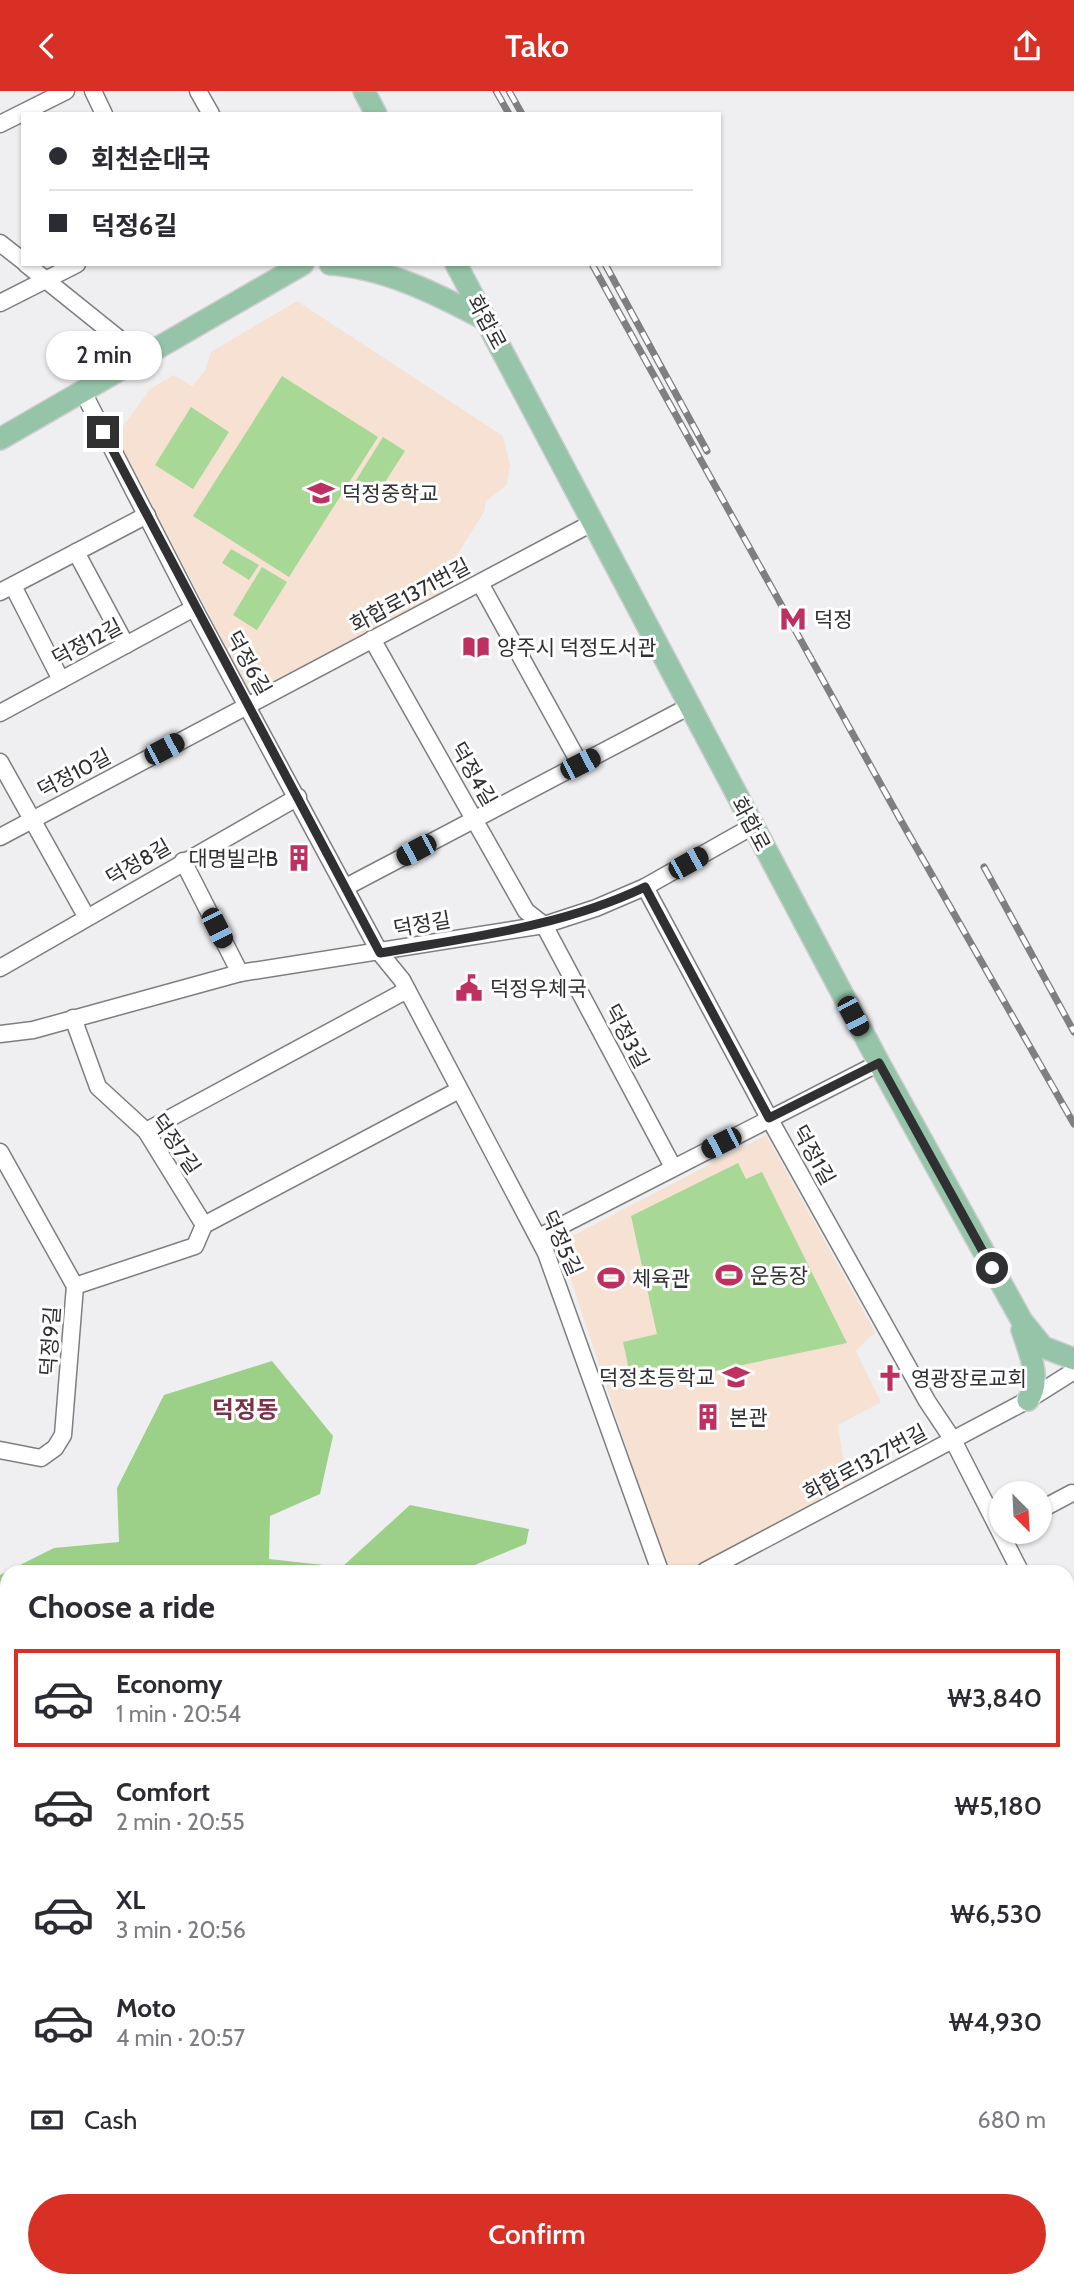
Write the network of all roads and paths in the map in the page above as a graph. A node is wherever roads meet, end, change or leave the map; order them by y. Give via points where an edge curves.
1 (66, 91) edge
2 (93, 91) edge
3 (198, 91) edge
4 (24, 112) edge
5 (103, 112) edge
6 (210, 112) edge
7 (21, 114) edge
8 (0, 124) edge
9 (0, 243) edge
10 (21, 260) edge
11 (29, 266) edge
12 (73, 266) edge
13 (300, 266) edge
14 (348, 266) edge
15 (457, 266) edge
16 (46, 280) junction
17 (0, 303) edge
18 (486, 320) junction
19 (143, 358) junction
20 (83, 392) junction
21 (0, 439) edge
22 (147, 515) junction
23 (592, 523) junction
24 (76, 552) junction
25 (480, 583) junction
26 (6, 589) edge
27 (194, 608) junction
28 (372, 639) junction
29 (126, 645) junction
30 (61, 680) junction
31 (248, 705) junction
32 (688, 707) junction
33 (0, 713) edge
34 (0, 762) edge
35 (580, 764) junction
36 (298, 797) junction
37 (475, 818) junction
38 (32, 819) junction
39 (753, 826) junction
40 (0, 837) edge
41 (183, 861) junction
42 (346, 887) junction
43 (645, 887) junction
44 (86, 916) junction
45 (544, 925) junction
46 (380, 953) junction
47 (0, 968) edge
48 (240, 973) junction
49 (407, 990) junction
50 (73, 1018) junction
51 (0, 1034) edge
52 (879, 1063) junction
53 (459, 1090) junction
54 (769, 1118) junction
55 (146, 1131) junction
56 (0, 1152) edge
57 (673, 1167) junction
58 (204, 1225) junction
59 (539, 1237) junction
60 (75, 1286) junction
61 (1016, 1311) junction
62 (1074, 1359) edge
63 (1074, 1371) edge
64 (1036, 1395) junction
65 (953, 1440) junction
66 (0, 1450) edge
67 (1072, 1493) dead end
68 (1052, 1504) edge
69 (989, 1510) edge
70 (1006, 1544) edge
71 (658, 1565) edge
72 (716, 1565) edge
73 (1017, 1565) edge

1 - 4 street
2 - 5 street
3 - 6 street
7 - 8 street
9 - 10 street
11 - 16 street
12 - 16 street
13 - 19 main road
14 - 18 main road via 421,286
15 - 18 main road, 화합로
16 - 17 street
16 - 19 street
18 - 23 main road, 화합로
19 - 20 main road
20 - 21 main road
20 - 22 street, 덕정6길
22 - 24 street
22 - 27 street, 덕정6길
23 - 25 street, 화합로1371번길
23 - 32 main road, 화합로
24 - 26 street
24 - 29 street
25 - 28 street, 화합로1371번길
25 - 35 street
26 - 30 street
27 - 29 street, 덕정12길
27 - 31 street, 덕정6길
28 - 31 street, 화합로1371번길
28 - 37 street, 덕정4길
29 - 30 street, 덕정12길
30 - 33 street, 덕정12길
31 - 36 street, 덕정6길
31 - 38 street, 덕정10길
32 - 35 street
32 - 39 main road, 화합로
34 - 38 street, 덕정10길
35 - 37 street
36 - 41 street, 덕정8길
36 - 42 street, 덕정6길
37 - 42 street
37 - 45 street, 덕정4길 via 526,911
38 - 40 street, 덕정10길
38 - 44 street, 덕정10길
39 - 43 street, 덕정길
39 - 52 main road, 화합로
41 - 44 street, 덕정8길
41 - 48 street
42 - 46 street, 덕정6길
43 - 45 street, 덕정길
43 - 54 street, 덕정1길
44 - 47 street, 덕정8길
45 - 46 street, 덕정길
45 - 57 street, 덕정3길
46 - 48 street, 덕정길
46 - 49 street, 덕정5길
48 - 50 street, 덕정길
49 - 53 street, 덕정5길
49 - 55 street
50 - 51 street, 덕정길 via 22,1033
50 - 55 street, 덕정7길 via 98,1087
52 - 54 street
52 - 61 main road, 화합로
53 - 58 street
53 - 59 street, 덕정5길
54 - 57 street
54 - 65 street, 덕정1길
55 - 58 street, 덕정7길
56 - 60 street, 덕정9길
57 - 59 street
58 - 60 street via 195,1246
59 - 71 street, 덕정5길
60 - 66 street, 덕정9길 via 63,1435 41,1458
61 - 62 main road, 화합로 via 1038,1343
61 - 64 main road
63 - 64 street
64 - 65 street, 화합로1327번길
65 - 69 street, 덕정1길
65 - 72 street, 화합로1327번길
67 - 68 street
70 - 73 street, 덕정1길

